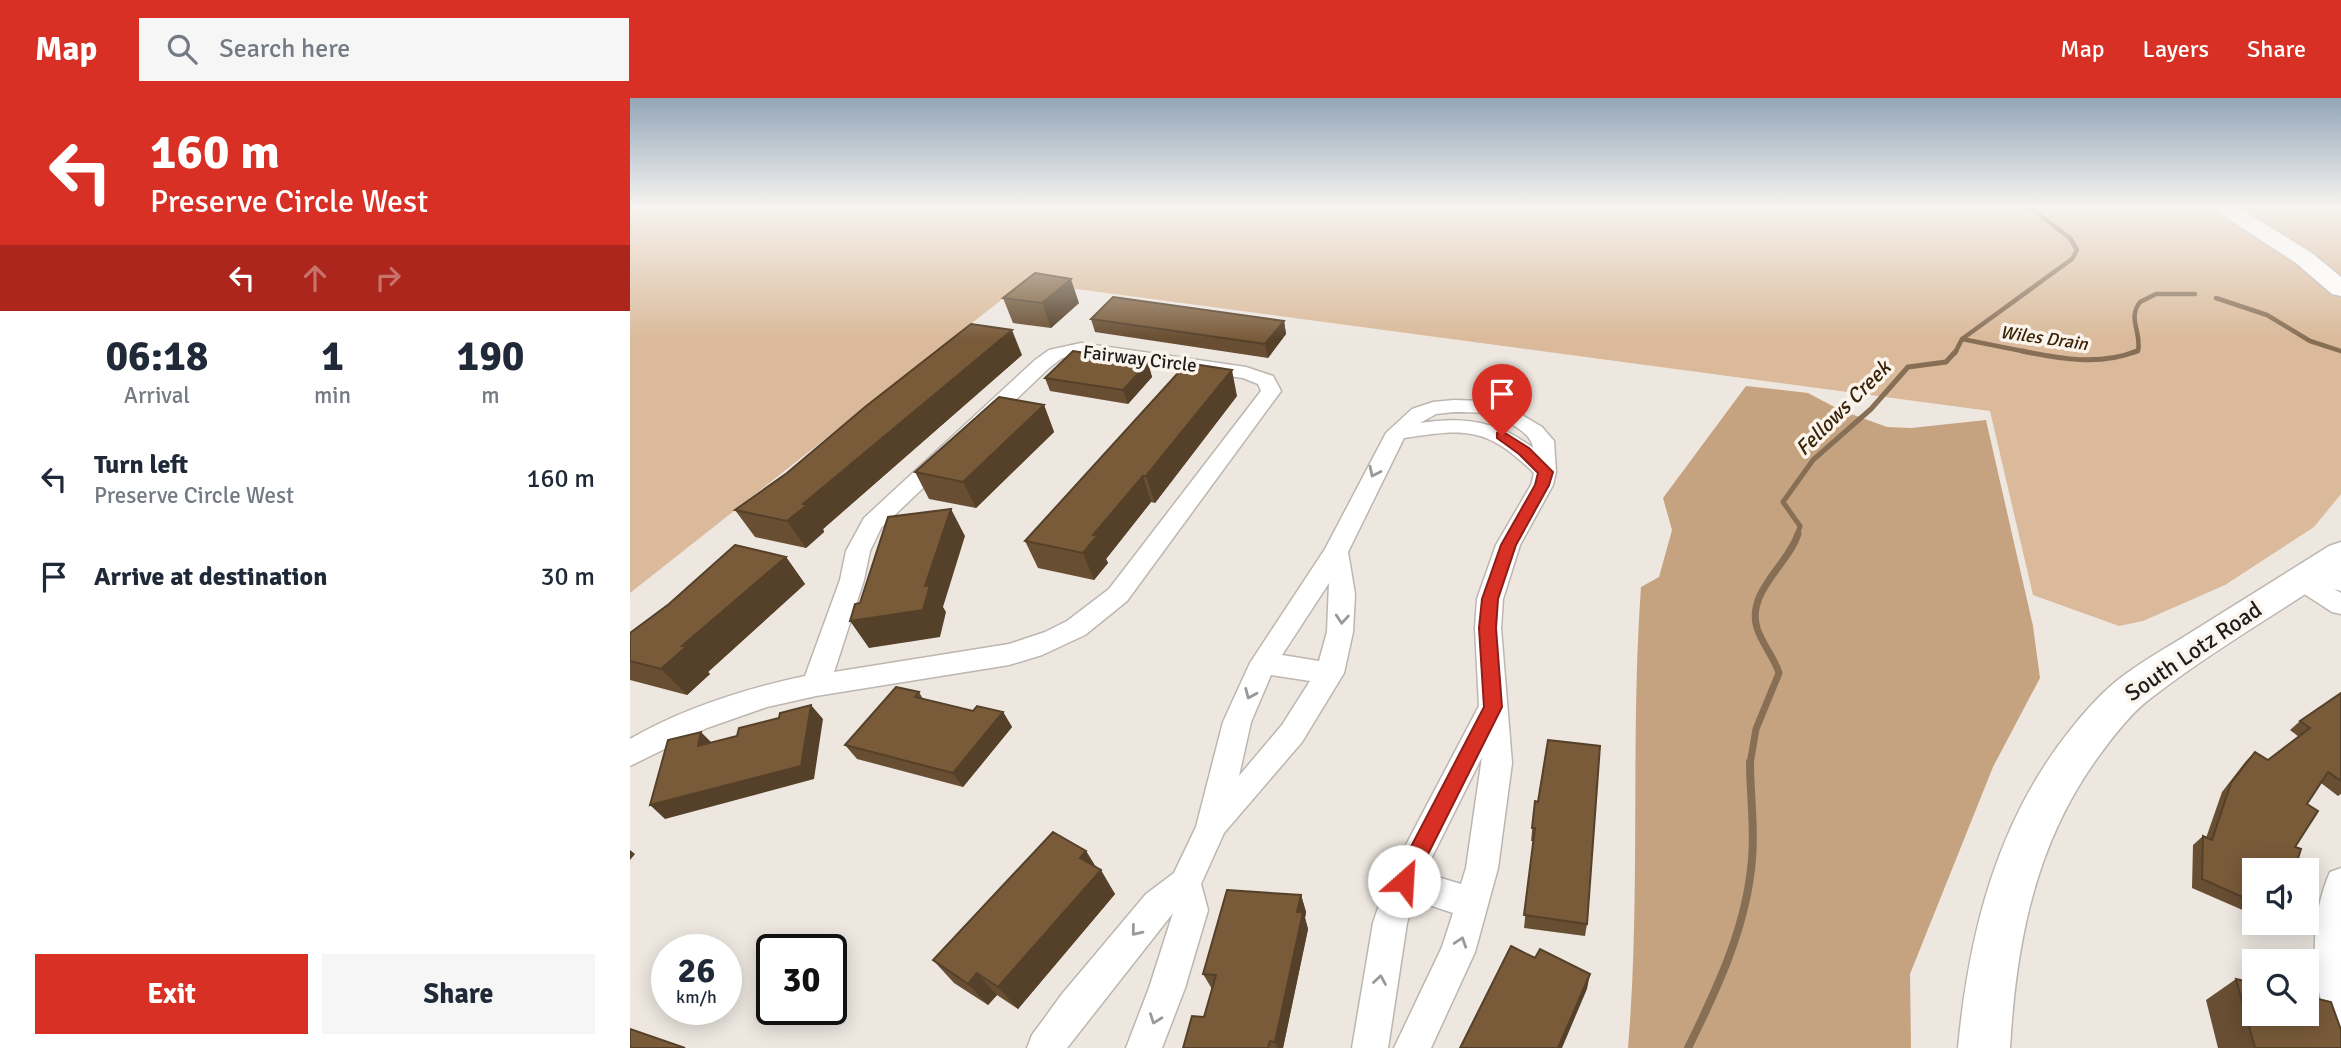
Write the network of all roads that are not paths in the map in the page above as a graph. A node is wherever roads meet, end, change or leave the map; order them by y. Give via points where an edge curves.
1 (2292, 250) edge
2 (2341, 289) edge
3 (1336, 552) junction
4 (2326, 571) edge
5 (2341, 605) edge
6 (1263, 663) junction
7 (1330, 674) junction
8 (816, 685) junction
9 (1493, 707) junction
10 (630, 754) edge
11 (1210, 827) junction
12 (1404, 881) junction
13 (2341, 883) edge
14 (1185, 884) junction
15 (1473, 904) junction
16 (2341, 1009) edge
17 (1045, 1048) edge
18 (1144, 1048) edge
19 (1370, 1048) edge
20 (1412, 1048) edge
21 (1984, 1048) edge

1 - 2 street
3 - 6 street
3 -> 7 street via 1344,591 1342,629
9 -> 3 street via 1490,599 1508,545 1542,485 1543,441 1535,431 1505,413 1477,415 1454,405 1419,413 1396,432
4 - 5 street
4 - 21 street, South Lotz Road via 2188,651 2135,688 2077,748 2045,799 2014,872 1995,945
6 - 7 street
6 -> 11 street via 1237,722
7 - 11 street via 1310,710
8 - 8 street, Fairway Circle via 1021,653 1076,630 1100,614 1266,400 1271,391 1266,380 1090,349 1046,360 872,524 858,551
8 - 10 street, Fairway Circle via 733,705
9 - 12 street
9 - 15 street via 1497,763 1489,831
11 - 14 street
12 - 15 street
19 -> 12 street via 1390,923
13 - 16 street via 2333,953
14 -> 17 street via 1158,905
14 -> 18 street via 1191,910
20 -> 15 street via 1458,952

